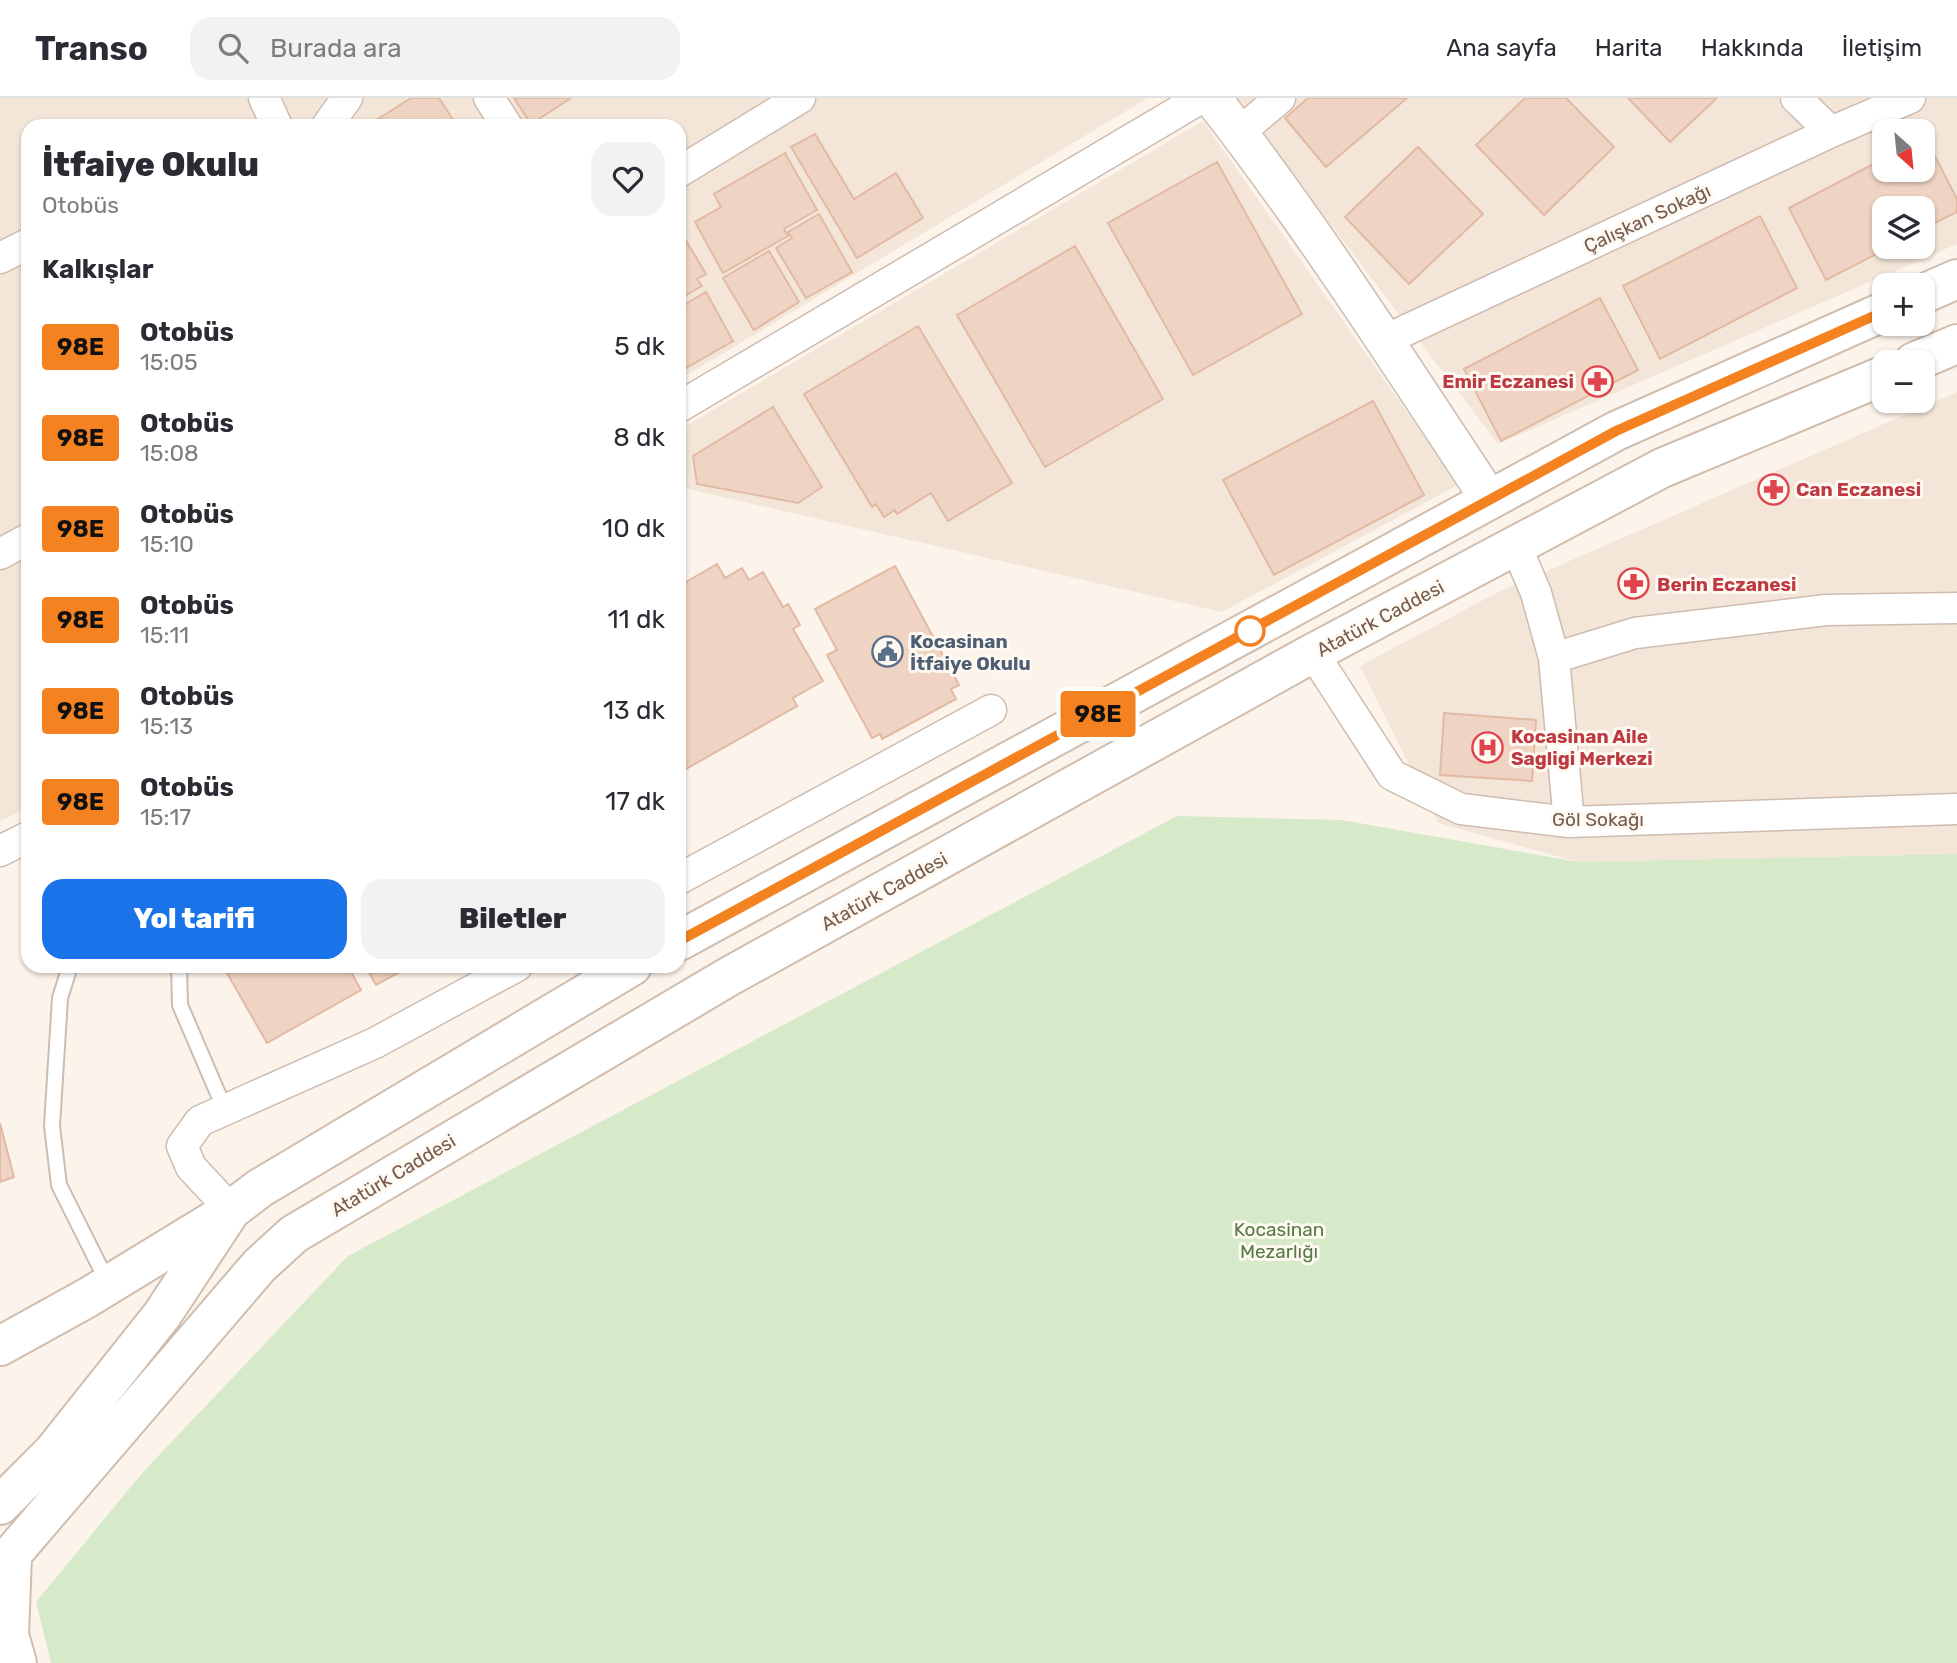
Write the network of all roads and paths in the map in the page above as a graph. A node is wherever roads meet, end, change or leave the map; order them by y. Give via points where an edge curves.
1 (347, 98) edge
2 (489, 98) edge
3 (800, 98) edge
4 (1201, 98) edge
5 (1212, 98) edge
6 (1280, 98) edge
7 (1796, 98) edge
8 (1910, 98) edge
9 (332, 119) edge
10 (502, 119) edge
11 (1831, 132) junction
12 (1239, 133) junction
13 (686, 168) edge
14 (21, 248) edge
15 (0, 258) edge
16 (1957, 279) edge
17 (1935, 289) edge
18 (1872, 317) edge
19 (1385, 340) junction
20 (1957, 344) edge
21 (1935, 353) edge
22 (1872, 379) edge
23 (686, 403) edge
24 (1490, 500) junction
25 (21, 544) edge
26 (1516, 546) junction
27 (0, 554) edge
28 (1957, 608) edge
29 (1313, 653) junction
30 (1554, 658) junction
31 (991, 710) dead end
32 (1957, 809) edge
33 (1569, 822) junction
34 (21, 840) edge
35 (0, 851) edge
36 (686, 875) edge
37 (686, 937) edge
38 (68, 973) edge
39 (179, 973) edge
40 (504, 973) edge
41 (620, 973) edge
42 (225, 1110) junction
43 (231, 1210) junction
44 (259, 1266) junction
45 (108, 1284) junction
46 (0, 1346) edge
47 (0, 1460) edge
48 (1, 1504) edge
49 (6, 1562) edge
50 (17, 1663) edge

1 - 9 street
2 - 10 street
3 - 13 street
4 - 23 street
5 - 12 street
6 - 12 street
7 - 11 street
8 - 11 street, Çalışkan Sokağı
11 - 19 street, Çalışkan Sokağı
12 - 19 street
14 - 15 street
16 - 17 main road
18 - 24 main road via 1616,431
19 - 24 street
20 - 21 main road
22 - 26 main road, Atatürk Caddesi via 1662,468
24 - 37 main road
25 - 27 street
26 - 29 main road, Atatürk Caddesi
26 - 30 street via 1536,593
28 - 30 street via 1826,610 1635,633
29 - 33 street, Göl Sokağı via 1392,775 1461,809
29 - 44 main road, Atatürk Caddesi via 728,977 294,1234
30 - 33 street
31 - 36 street
32 - 33 street, Göl Sokağı
34 - 35 street
38 - 45 lane via 60,998 52,1126 59,1185
39 - 42 lane via 180,1005
40 - 42 street via 375,1043
41 - 43 main road via 260,1188
42 - 43 street via 200,1121 182,1146 191,1167
43 - 44 main road
43 - 45 main road
43 - 48 main road via 162,1315 53,1452
44 - 49 main road, Atatürk Caddesi
45 - 46 main road
47 - 48 main road
49 - 50 main road via 9,1635

